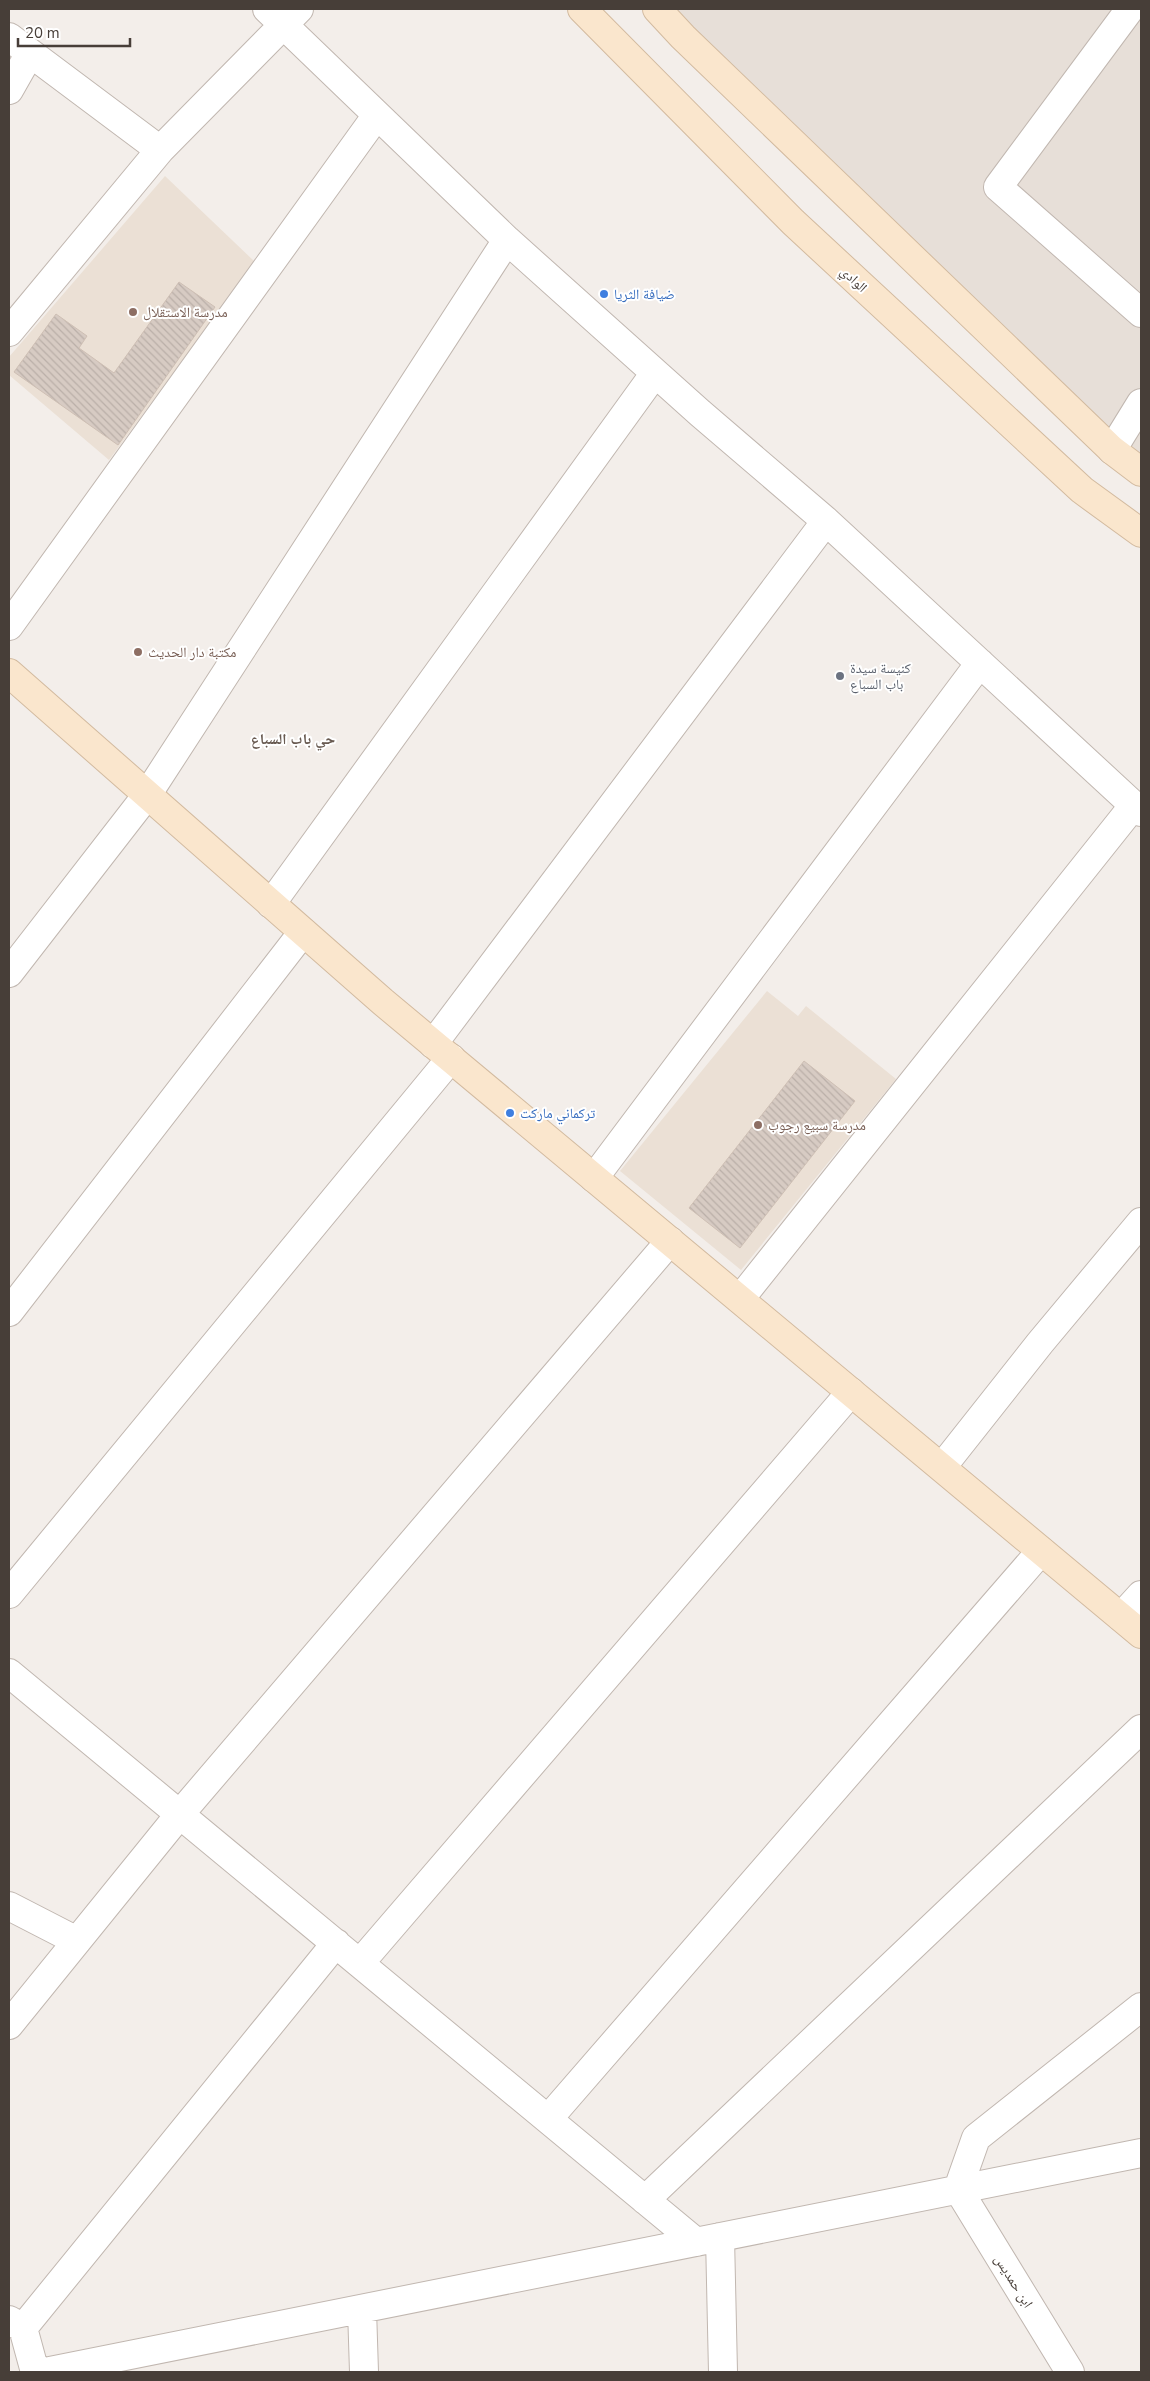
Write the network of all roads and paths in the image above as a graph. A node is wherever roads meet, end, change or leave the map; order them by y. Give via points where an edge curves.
1 (582, 9) edge
2 (657, 9) edge
3 (1130, 9) edge
4 (283, 14) edge
5 (19, 45) edge
6 (9, 90) edge
7 (377, 115) junction
8 (160, 150) junction
9 (507, 240) junction
10 (1141, 313) edge
11 (9, 332) edge
12 (655, 373) junction
13 (1141, 403) edge
14 (1112, 450) junction
15 (1141, 472) edge
16 (826, 521) junction
17 (1141, 534) edge
18 (9, 626) edge
19 (980, 663) junction
20 (9, 673) edge
21 (147, 795) junction
22 (1137, 808) edge
23 (271, 904) junction
24 (304, 932) junction
25 (9, 973) edge
26 (442, 1051) junction
27 (594, 1178) junction
28 (1141, 1222) edge
29 (670, 1241) junction
30 (740, 1299) junction
31 (9, 1312) edge
32 (851, 1392) junction
33 (942, 1467) junction
34 (1041, 1550) junction
35 (9, 1594) edge
36 (1141, 1595) edge
37 (1131, 1626) edge
38 (9, 1673) edge
39 (1141, 1729) edge
40 (180, 1814) junction
41 (9, 1906) edge
42 (77, 1941) junction
43 (336, 1943) junction
44 (360, 1963) junction
45 (1141, 2008) edge
46 (9, 2025) edge
47 (548, 2119) junction
48 (1141, 2153) edge
49 (958, 2190) junction
50 (645, 2200) junction
51 (708, 2240) junction
52 (362, 2309) junction
53 (16, 2324) edge
54 (35, 2372) edge
55 (45, 2372) edge
56 (364, 2372) edge
57 (723, 2372) edge
58 (1070, 2372) edge

1 - 17 main road, الوادي via 800,229 1082,490
2 - 14 main road
3 - 10 street via 998,187
4 - 7 street
4 - 8 street
5 - 6 street
5 - 8 street
7 - 9 street
7 - 18 street
8 - 11 street
9 - 12 street
9 - 21 street
12 - 16 street
12 - 23 street
13 - 14 street
14 - 15 main road
16 - 19 street
16 - 26 street
19 - 22 street
19 - 27 street
20 - 21 main road
21 - 23 main road
21 - 25 street
22 - 30 street
23 - 24 main road
24 - 26 main road
24 - 31 street
26 - 27 main road
26 - 35 street
27 - 29 main road
28 - 33 street
29 - 30 main road
29 - 40 street
30 - 32 main road
32 - 33 main road
32 - 44 street
33 - 34 main road
34 - 37 main road
34 - 47 street
36 - 37 street
38 - 40 street
39 - 50 street
40 - 42 street
40 - 43 street
41 - 42 street
42 - 46 street
43 - 44 street
43 - 53 street
44 - 47 street
45 - 49 street via 976,2138
47 - 50 street
48 - 49 street
49 - 51 street
49 - 58 street, ابن حمديس
50 - 51 street
51 - 52 street
51 - 57 street
52 - 55 street
52 - 56 street
53 - 54 street

